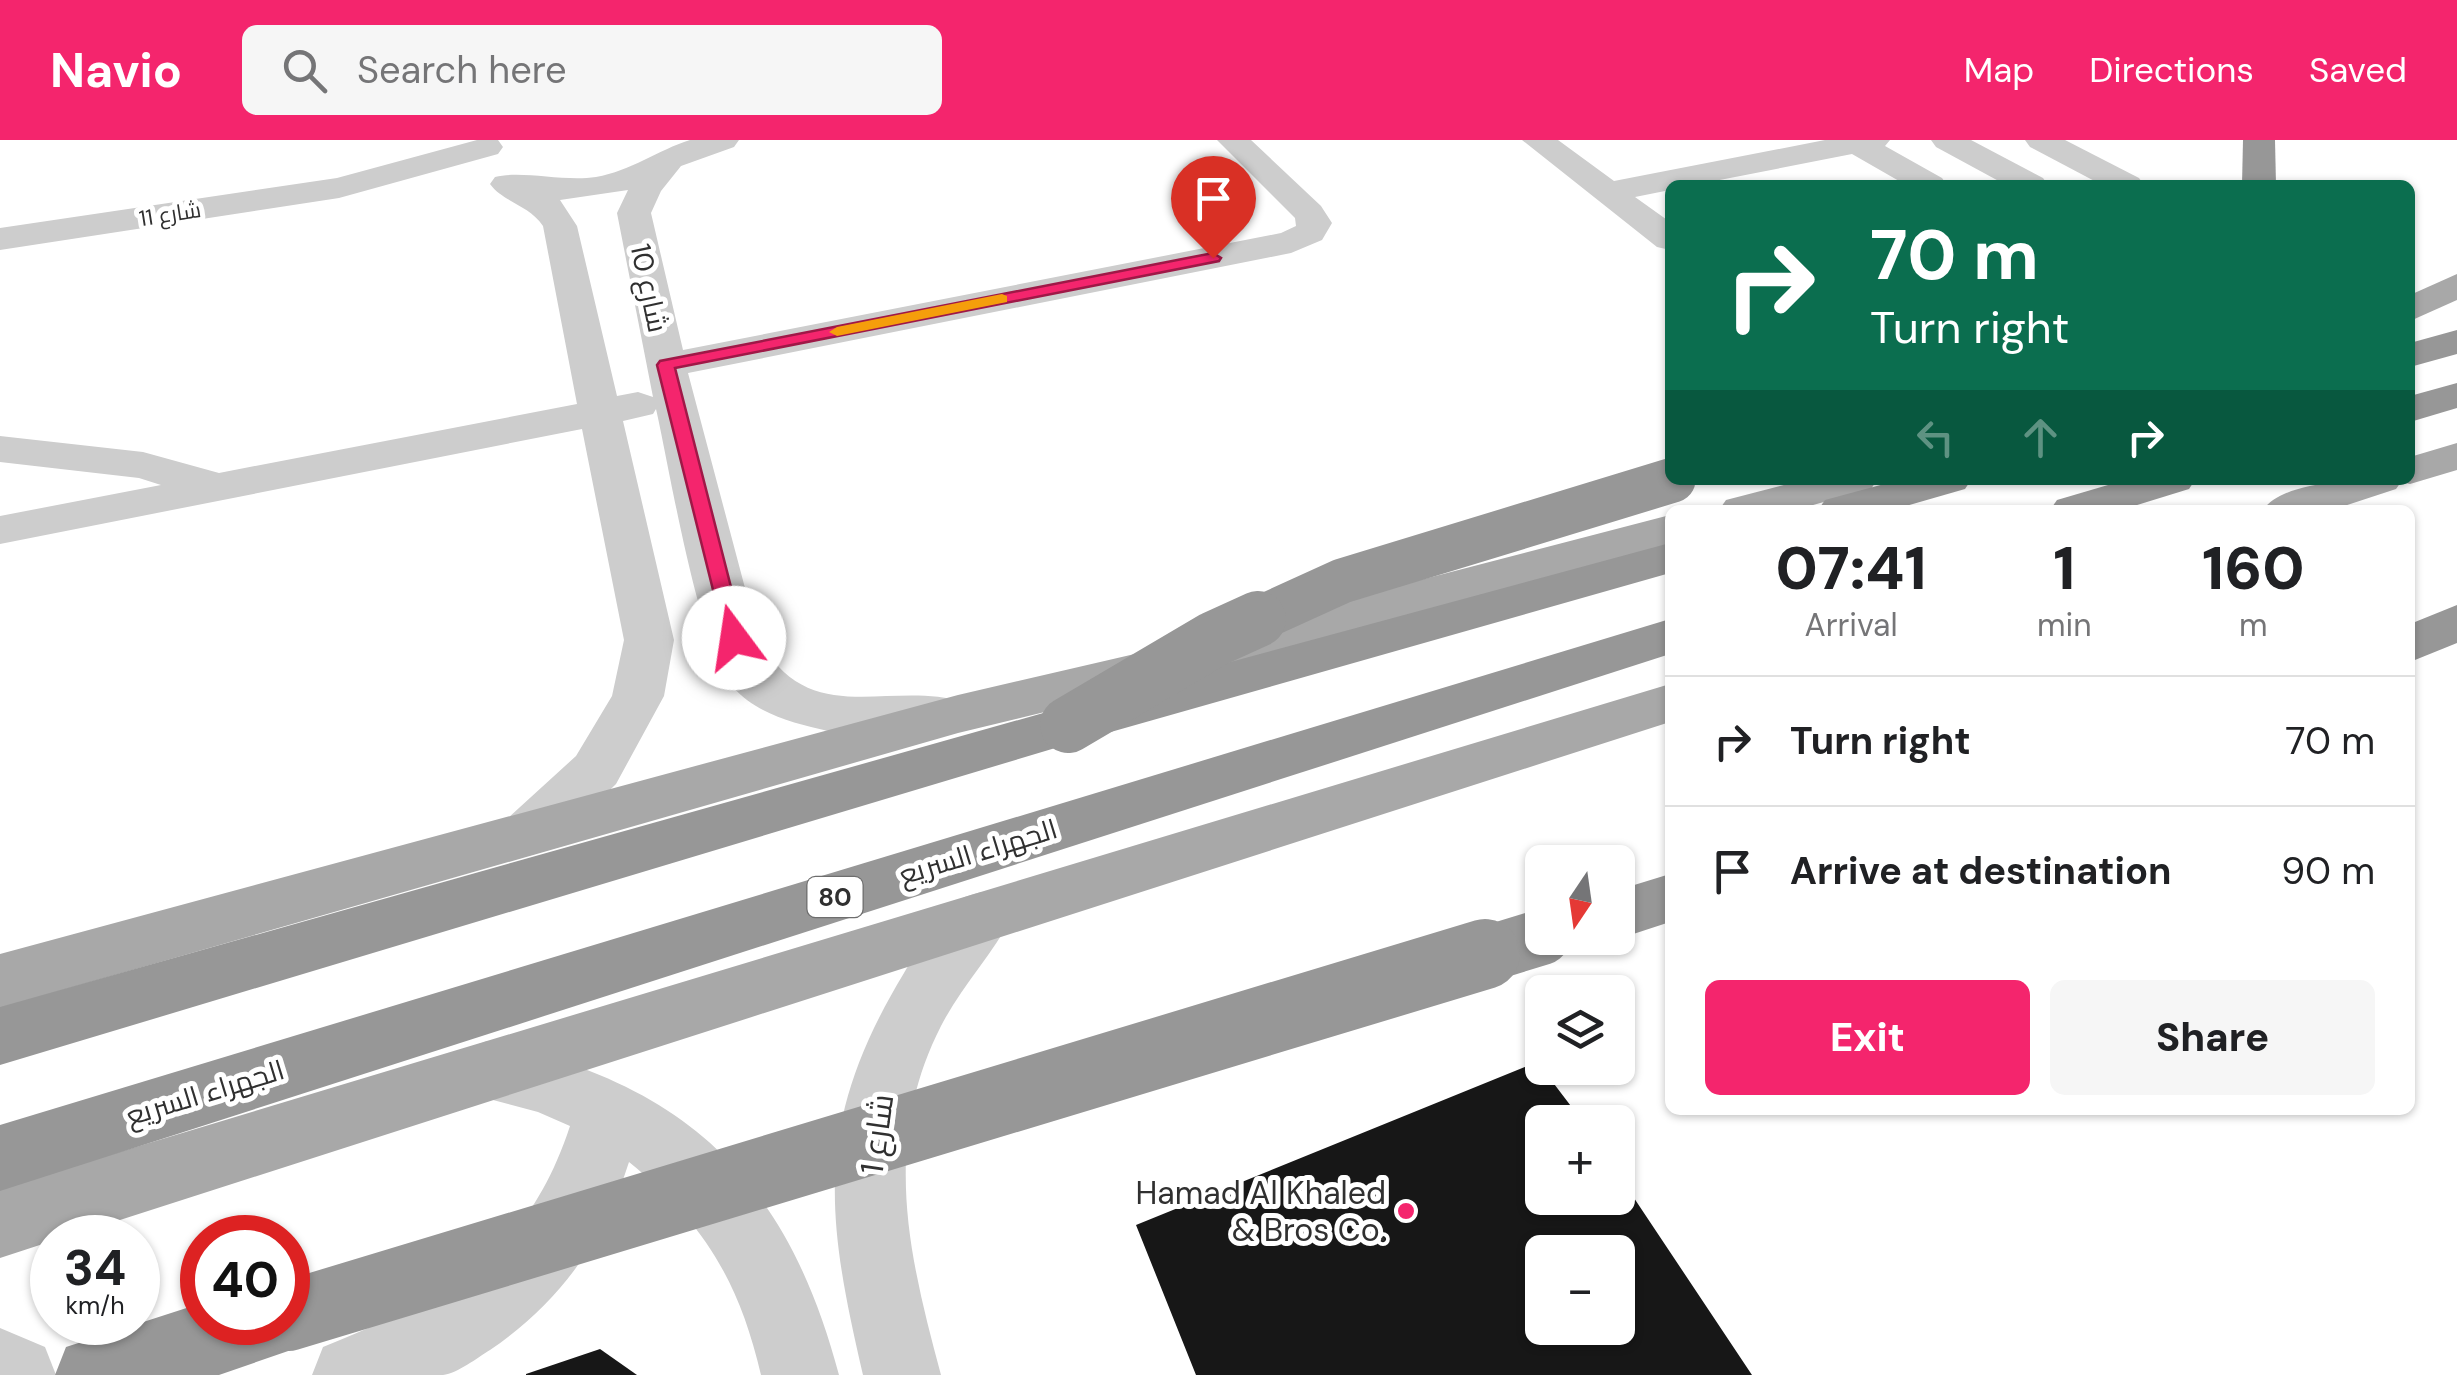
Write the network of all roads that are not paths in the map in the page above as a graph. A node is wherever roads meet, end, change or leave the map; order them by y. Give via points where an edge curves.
1 (723, 140) edge
2 (1233, 140) edge
3 (1538, 140) edge
4 (1948, 140) edge
5 (2040, 140) edge
6 (2259, 140) edge
7 (1865, 142) edge
8 (492, 144) edge
9 (676, 152) edge
10 (1789, 156) junction
11 (1730, 178) edge
12 (1705, 180) edge
13 (1828, 180) edge
14 (1922, 180) edge
15 (2022, 180) edge
16 (2117, 180) edge
17 (2259, 180) edge
18 (1665, 183) edge
19 (512, 185) junction
20 (339, 188) junction
21 (1608, 192) junction
22 (1665, 235) edge
23 (0, 240) edge
24 (2457, 286) edge
25 (2415, 307) edge
26 (2457, 342) edge
27 (2415, 354) edge
28 (670, 381) junction
29 (2457, 395) edge
30 (2415, 408) edge
31 (602, 411) junction
32 (0, 449) edge
33 (2457, 456) edge
34 (2415, 469) edge
35 (1665, 483) edge
36 (1836, 485) edge
37 (1931, 485) edge
38 (2156, 485) edge
39 (2364, 485) edge
40 (211, 486) junction
41 (1761, 505) edge
42 (1860, 505) edge
43 (2089, 505) edge
44 (2302, 505) edge
45 (54, 519) junction
46 (0, 530) edge
47 (1665, 530) edge
48 (1665, 559) edge
49 (0, 563) edge
50 (2457, 622) edge
51 (1665, 638) edge
52 (2415, 643) edge
53 (1665, 705) edge
54 (958, 714) junction
55 (1068, 725) junction
56 (528, 834) junction
57 (1665, 900) edge
58 (1635, 909) edge
59 (981, 918) junction
60 (1525, 942) edge
61 (0, 981) edge
62 (0, 1036) edge
63 (487, 1071) junction
64 (610, 1111) junction
65 (0, 1158) edge
66 (0, 1223) edge
67 (310, 1309) edge
68 (192, 1345) edge
69 (0, 1367) edge
70 (17, 1375) edge
71 (94, 1375) edge
72 (350, 1375) edge
73 (800, 1375) edge
74 (902, 1375) edge

1 - 9 street
2 - 28 street via 1309,212 1315,223 1310,233
3 - 21 street
4 - 15 street
5 - 16 street
6 - 17 highway
7 - 10 street
7 - 14 street
8 - 19 street via 481,161 488,174
8 - 20 street, شارع 11
9 - 19 street, شارع 11 via 637,176 597,186
9 - 28 street, شارع 10 via 634,213
10 - 11 street
10 - 13 street
11 - 12 street
18 - 21 street
19 - 20 street, شارع 11
19 - 31 street via 547,206 560,226
20 - 23 street, شارع 11
21 - 22 street
24 - 25 main road
26 - 27 highway
28 - 31 street
28 - 54 street, شارع 10 via 734,638 752,675 794,704 862,719
29 - 30 highway
31 - 40 street
31 - 56 street via 649,640 638,696 596,770
32 - 40 street via 143,464
33 - 34 main road
35 - 55 highway, bridge via 1342,581 1214,639
36 - 41 main road
37 - 42 highway
38 - 43 highway
39 - 44 main road
40 - 45 street
45 - 46 street
45 - 49 street
47 - 54 main road
48 - 55 highway, bridge
50 - 52 highway
51 - 65 highway, الجهراء السريع / 80
53 - 59 main road
54 - 56 main road
55 - 62 highway
56 - 61 main road
57 - 58 highway
59 - 63 main road
59 - 74 street, شارع 1 via 947,956 895,1047 869,1154 877,1272
60 - 67 highway, bridge
63 - 64 street via 551,1086
63 - 66 main road
64 - 72 street via 581,1195 552,1246 507,1294 450,1334
64 - 73 street via 675,1154 751,1238 792,1330
68 - 71 highway
69 - 70 street

